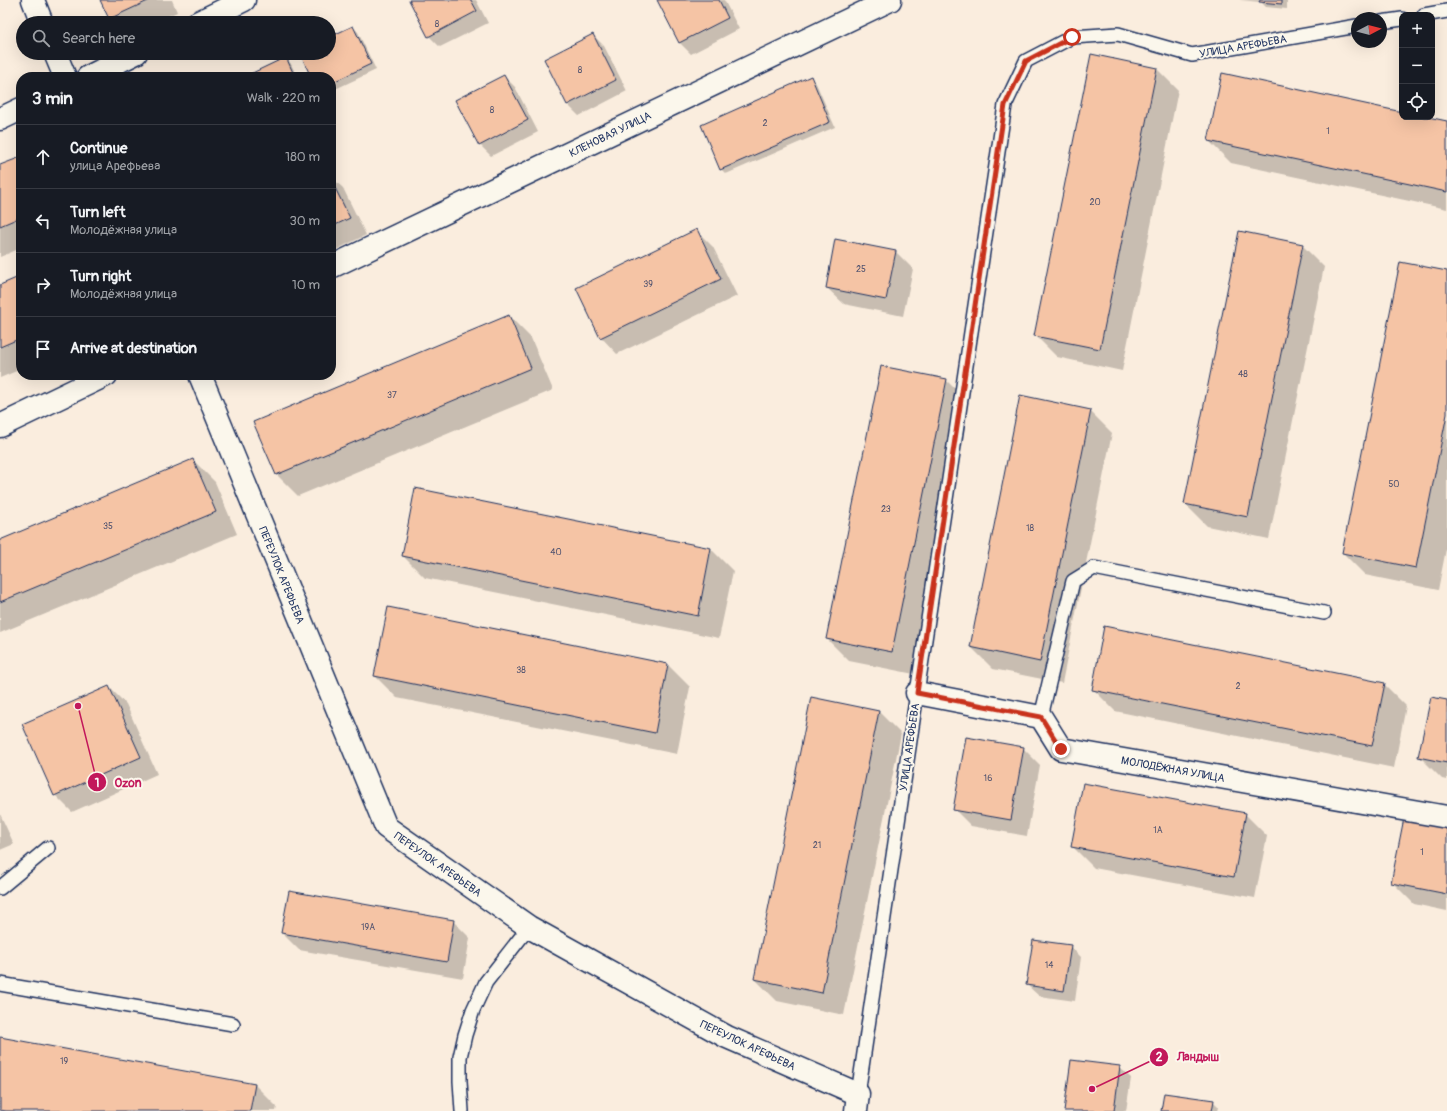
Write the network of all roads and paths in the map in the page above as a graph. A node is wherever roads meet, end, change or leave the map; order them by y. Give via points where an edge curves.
1 (33, 0) edge
2 (244, 0) edge
3 (890, 0) edge
4 (1447, 11) edge
5 (1435, 13) edge
6 (39, 16) edge
7 (211, 16) edge
8 (1399, 19) edge
9 (1387, 21) edge
10 (1351, 27) edge
11 (58, 60) edge
12 (122, 60) edge
13 (63, 72) edge
14 (98, 72) edge
15 (16, 111) edge
16 (0, 119) edge
17 (336, 265) edge
18 (96, 380) edge
19 (202, 380) edge
20 (0, 426) edge
21 (1324, 613) dead end
22 (917, 693) junction
23 (1041, 717) junction
24 (1447, 817) edge
25 (48, 848) dead end
26 (0, 888) edge
27 (529, 927) junction
28 (0, 984) edge
29 (233, 1024) dead end
30 (857, 1103) edge
31 (462, 1111) edge

1 - 6 street
2 - 7 street
3 - 17 street, КЛЕНОВАЯ УЛИЦА
4 - 5 lane
8 - 9 lane
10 - 22 lane, УЛИЦА АРЕФЬЕВА via 1192,55 1118,34 1072,37 1026,61 1005,105
11 - 13 street
12 - 14 street
15 - 16 street
18 - 20 street
19 - 27 street, ПЕРЕУЛОК АРЕФЬЕВА via 386,827
21 - 23 lane via 1094,568 1073,581
22 - 23 street
22 - 30 lane, УЛИЦА АРЕФЬЕВА
23 - 24 street, МОЛОДЁЖНАЯ УЛИЦА via 1061,749
25 - 26 lane
27 - 30 street, ПЕРЕУЛОК АРЕФЬЕВА via 726,1037
27 - 31 lane via 486,982 473,1010 460,1057
28 - 29 lane

